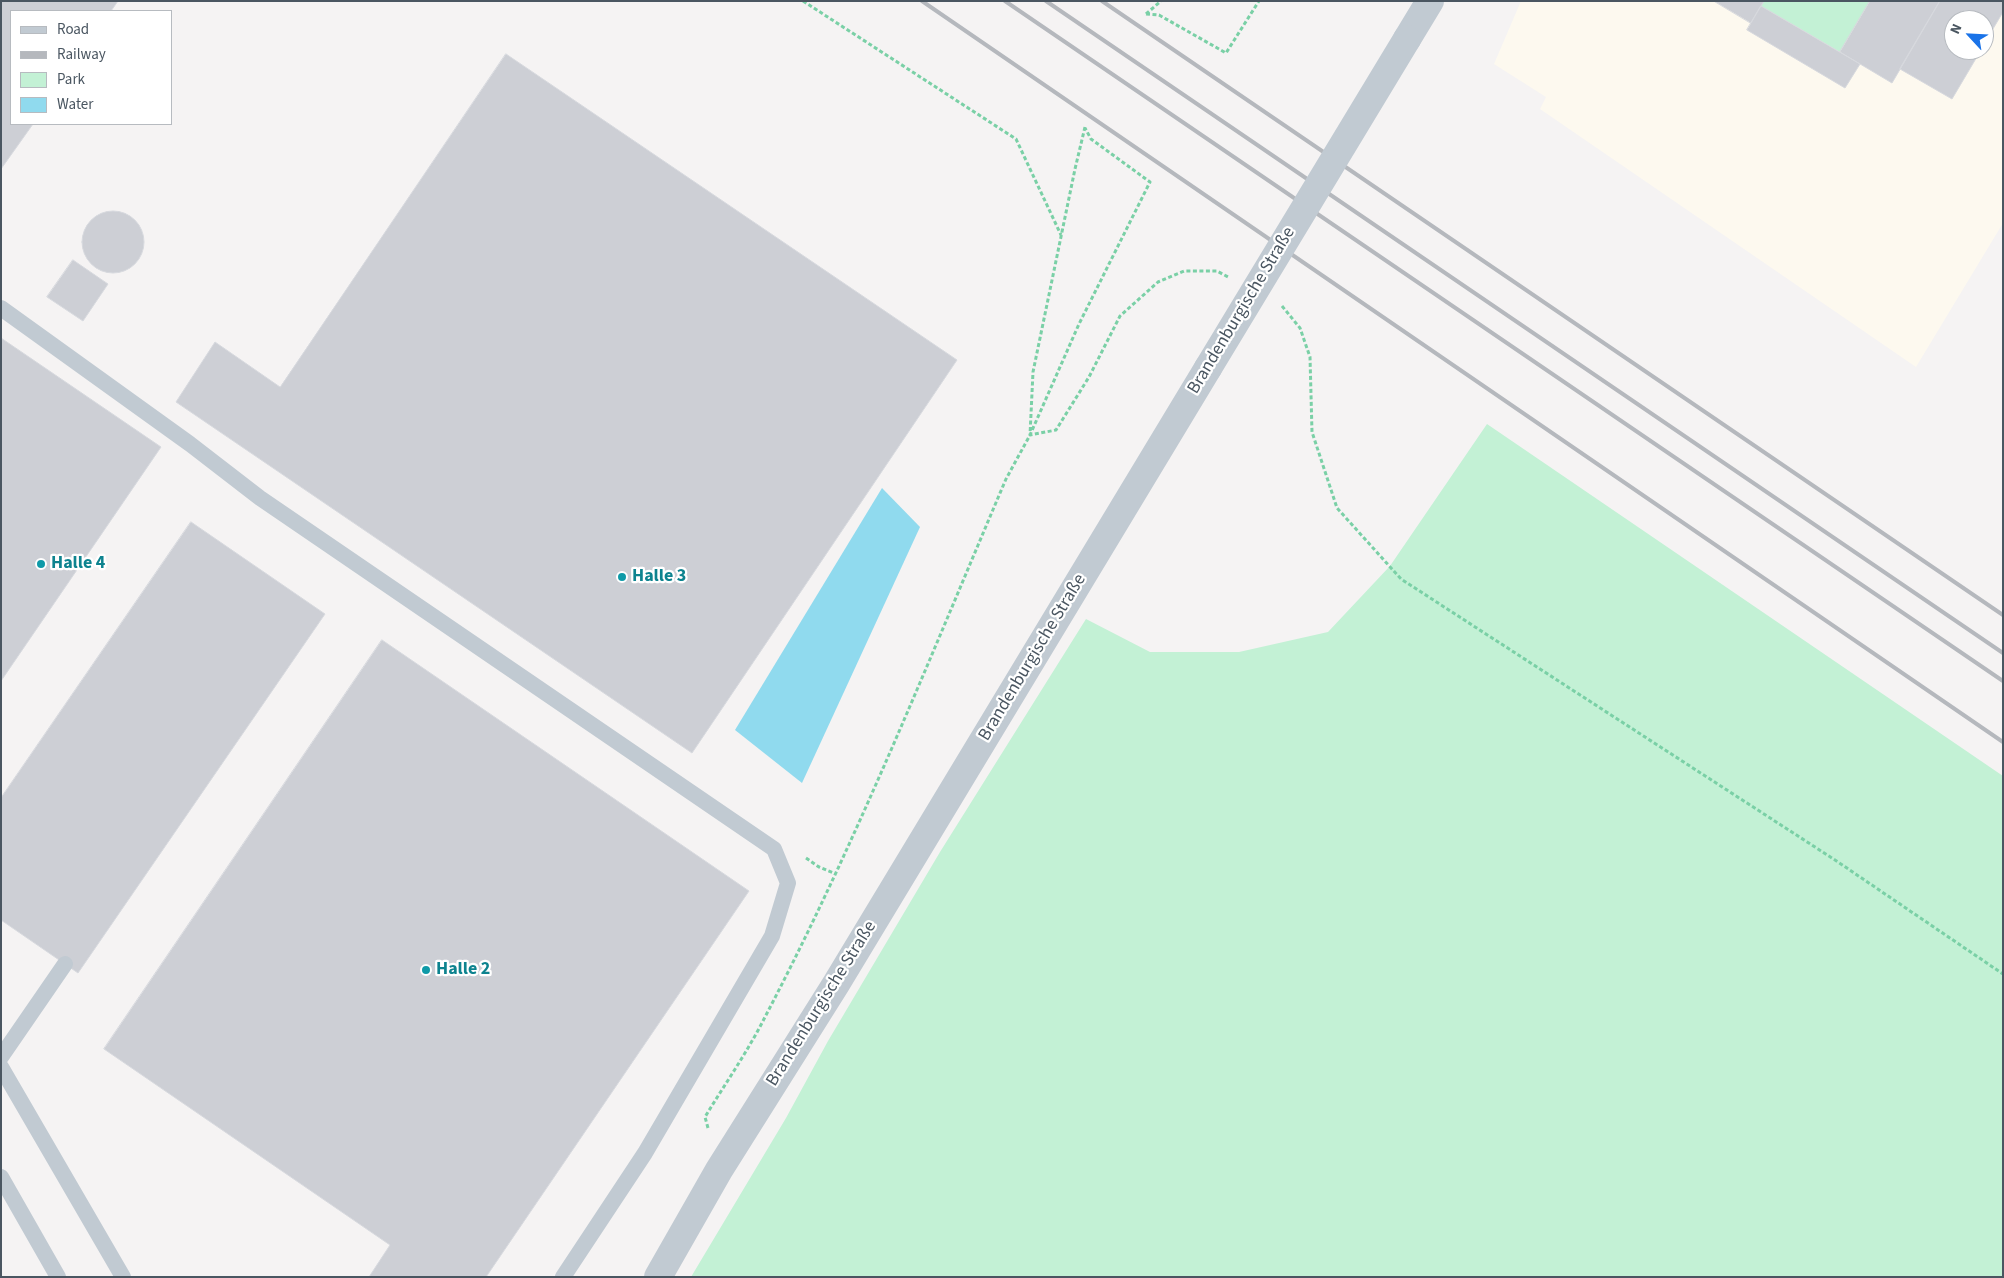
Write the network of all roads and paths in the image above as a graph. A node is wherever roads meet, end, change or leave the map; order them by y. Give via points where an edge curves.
1 (803, 1) edge
2 (1161, 1) edge
3 (1258, 1) edge
4 (1430, 1) edge
5 (1062, 236) junction
6 (1233, 280) dead end
7 (1282, 305) dead end
8 (1, 308) edge
9 (1030, 435) junction
10 (65, 964) dead end
11 (2003, 974) edge
12 (1, 1057) edge
13 (1, 1067) edge
14 (718, 1170) junction
15 (1, 1177) edge
16 (58, 1277) edge
17 (123, 1277) edge
18 (563, 1277) edge
19 (658, 1277) edge

1 - 5 path via 1016,139
2 - 3 path via 1146,14 1159,15 1226,53
4 - 14 street, Brandenburgische Straße, bridge via 836,984
5 - 9 path via 1033,372
5 - 9 path via 1085,127 1091,139 1150,182 1079,324
6 - 9 path via 1217,271 1184,271 1158,282 1120,316 1089,377 1056,430
7 - 11 path via 1300,328 1310,357 1312,432 1337,508 1401,579 1835,860
8 - 18 lane via 260,498 774,850 788,883 772,936 644,1152
9 - 14 path via 1006,479 836,874 765,1019 705,1117
10 - 12 lane
13 - 17 lane
14 - 19 street, Brandenburgische Straße
15 - 16 lane

